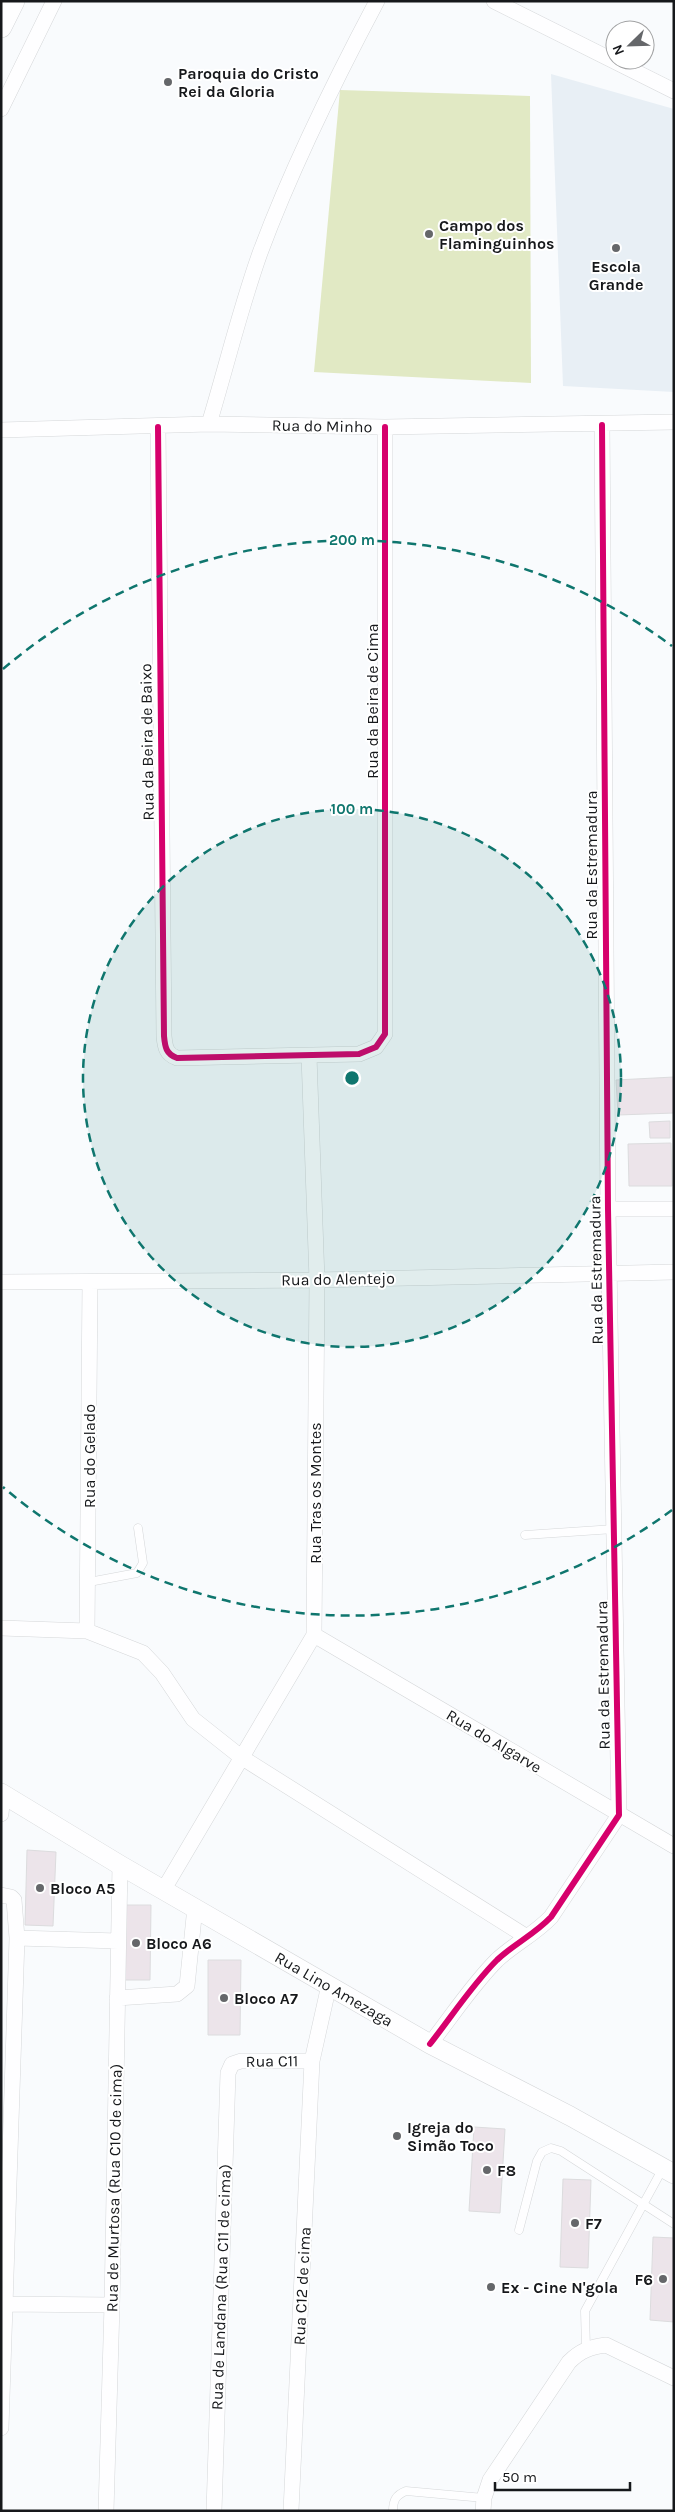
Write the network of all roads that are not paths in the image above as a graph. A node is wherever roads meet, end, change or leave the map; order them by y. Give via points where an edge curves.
1 (14, 1) edge
2 (54, 1) edge
3 (377, 1) edge
4 (494, 1) edge
5 (514, 6) edge
6 (1, 26) edge
7 (674, 91) edge
8 (1, 109) edge
9 (674, 422) edge
10 (209, 424) junction
11 (602, 425) junction
12 (158, 427) junction
13 (385, 427) junction
14 (1, 430) edge
15 (309, 1056) junction
16 (608, 1209) junction
17 (674, 1209) edge
18 (674, 1272) edge
19 (610, 1273) junction
20 (317, 1280) junction
21 (1, 1282) edge
22 (90, 1282) junction
23 (138, 1528) dead end
24 (614, 1529) junction
25 (525, 1535) dead end
26 (89, 1582) junction
27 (1, 1628) edge
28 (87, 1631) junction
29 (314, 1635) junction
30 (241, 1757) junction
31 (2, 1793) edge
32 (1, 1814) edge
33 (619, 1815) junction
34 (674, 1846) edge
35 (120, 1865) junction
36 (164, 1889) junction
37 (6, 1896) edge
38 (195, 1907) junction
39 (527, 1937) junction
40 (17, 1938) junction
41 (118, 1941) junction
42 (329, 1985) junction
43 (117, 1998) junction
44 (430, 2044) junction
45 (312, 2061) junction
46 (232, 2064) joint
47 (668, 2171) edge
48 (644, 2203) junction
49 (674, 2224) edge
50 (519, 2230) dead end
51 (4, 2304) junction
52 (112, 2305) junction
53 (586, 2349) junction
54 (674, 2378) edge
55 (1, 2428) edge
56 (484, 2504) edge
57 (106, 2511) edge
58 (214, 2511) edge
59 (291, 2511) edge
60 (392, 2511) edge

1 - 6 main road
2 - 8 street
3 - 10 street via 278,208 260,254
4 - 5 street
5 - 7 street
9 - 11 street, Rua do Minho
10 - 12 street, Rua do Minho
10 - 13 street, Rua do Minho
11 - 13 street, Rua do Minho
11 - 16 street, Rua da Estremadura
12 - 14 street, Rua do Minho
12 - 15 street, Rua da Beira de Baixo via 166,1048 177,1058
13 - 15 street, Rua da Beira de Cima via 385,1034 376,1047 359,1054
15 - 20 street, Rua Tras os Montes
16 - 17 street
16 - 19 street, Rua da Estremadura
18 - 19 street, Rua do Alentejo
19 - 20 street, Rua do Alentejo
19 - 24 street, Rua da Estremadura
20 - 22 street, Rua do Alentejo
20 - 29 street, Rua Tras os Montes
21 - 22 street, Rua do Alentejo
22 - 26 street, Rua do Gelado
23 - 26 lane via 143,1563 137,1573
24 - 25 lane
24 - 33 street, Rua da Estremadura
26 - 28 street, Rua do Gelado
27 - 28 street
28 - 30 street via 148,1658 162,1673 186,1711
29 - 30 street
29 - 33 street, Rua do Algarve
30 - 36 street
30 - 39 street
31 - 32 street
31 - 35 street, Rua Lino Amezaga
33 - 34 street, Rua do Algarve
33 - 39 street via 551,1917
35 - 36 street, Rua Lino Amezaga
35 - 41 street, Rua de Murtosa (Rua C10 de cima)
36 - 38 street, Rua Lino Amezaga
37 - 40 street via 16,1904
38 - 42 street, Rua Lino Amezaga
38 - 43 street via 187,1986 177,1994
39 - 44 street via 485,1972
40 - 41 street
40 - 51 street
41 - 43 street, Rua de Murtosa (Rua C10 de cima)
42 - 44 street, Rua Lino Amezaga
42 - 45 street, Rua C12 de cima
43 - 52 street, Rua de Murtosa (Rua C10 de cima)
44 - 47 street, Rua Lino Amezaga
45 - 46 street, Rua C11 via 241,2061
45 - 59 street, Rua C12 de cima
46 - 58 street, Rua de Landana (Rua C11 de cima) via 228,2072
47 - 48 lane
48 - 49 lane
48 - 50 lane via 561,2151 550,2148 542,2152 537,2161
48 - 53 lane via 585,2311
51 - 52 street
51 - 55 street
52 - 57 street, Rua de Murtosa (Rua C10 de cima)
53 - 54 street via 606,2345
53 - 56 street via 569,2362 490,2480
56 - 60 lane via 406,2491 395,2499

